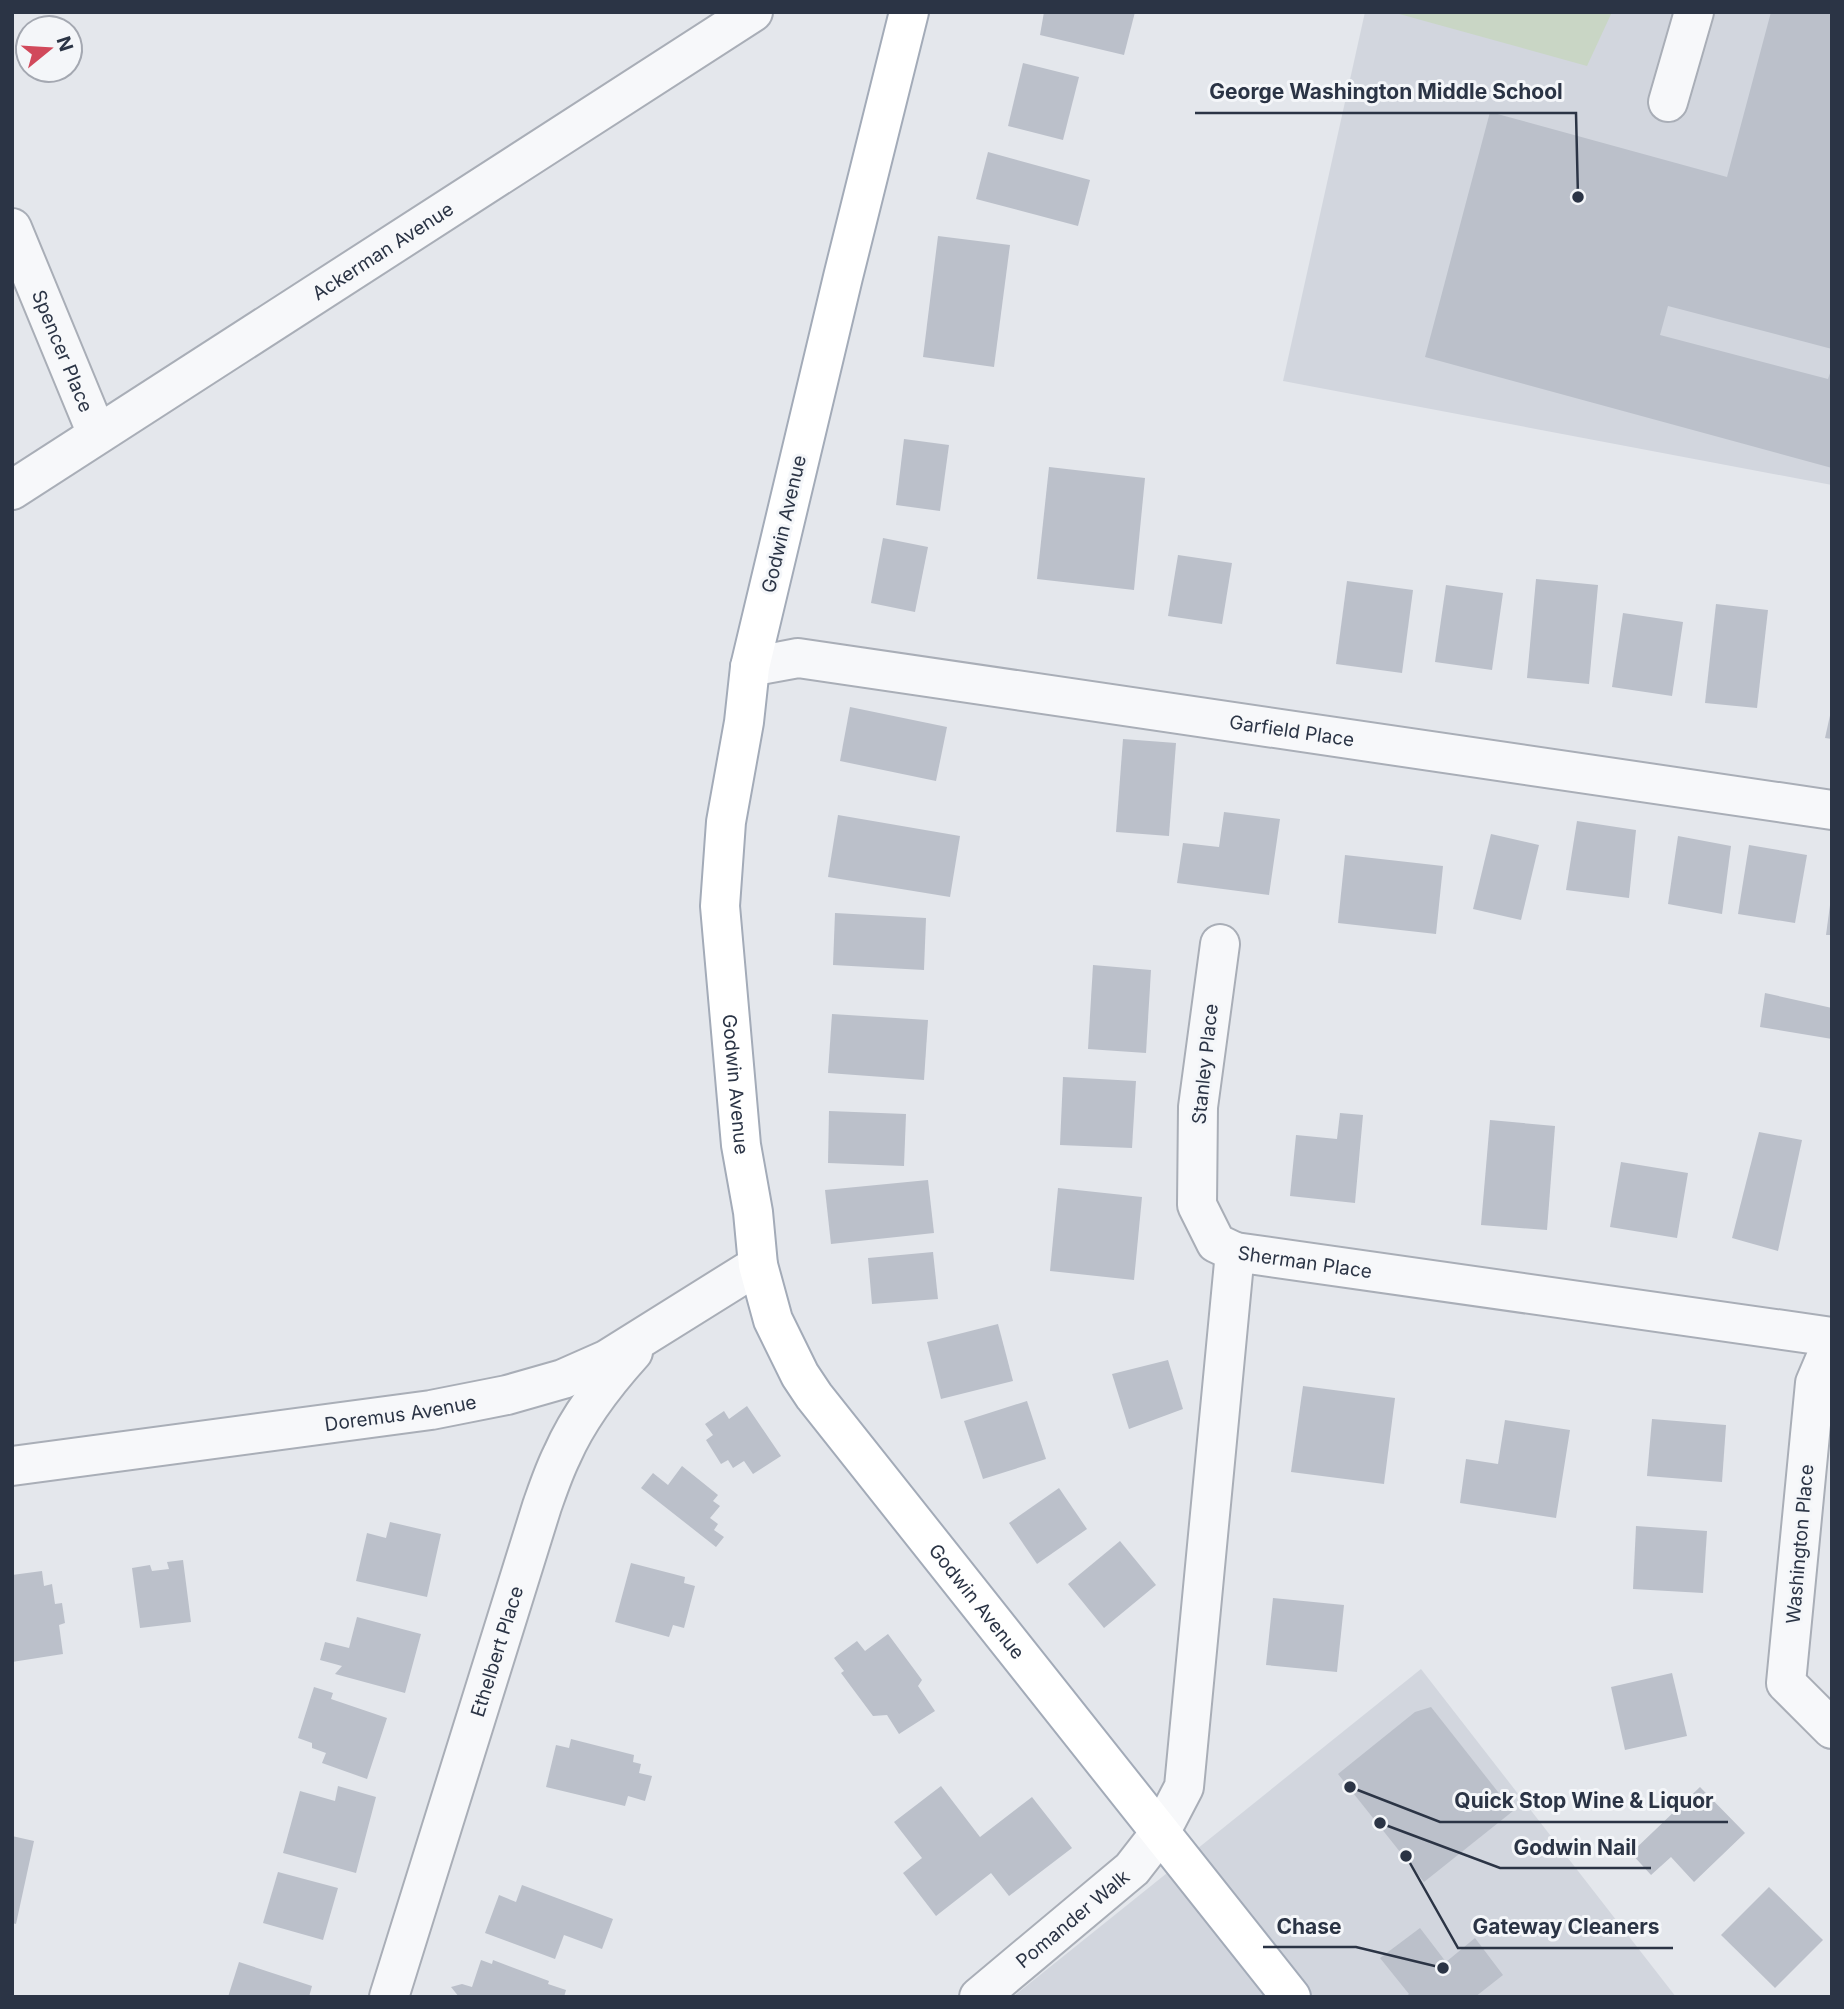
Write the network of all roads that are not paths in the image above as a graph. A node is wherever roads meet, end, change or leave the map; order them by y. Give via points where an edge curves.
1 (752, 12) edge
2 (909, 12) edge
3 (1695, 12) edge
4 (1668, 102) dead end
5 (12, 228) edge
6 (97, 434) junction
7 (12, 490) edge
8 (750, 667) junction
9 (1832, 810) edge
10 (1220, 944) dead end
11 (1235, 1252) junction
12 (758, 1265) junction
13 (653, 1331) junction
14 (1832, 1338) edge
15 (1832, 1343) edge
16 (12, 1465) edge
17 (1832, 1729) edge
18 (1160, 1833) junction
19 (389, 1997) edge
20 (979, 1997) edge
21 (1291, 1997) edge

1 - 6 street, Ackerman Avenue
2 - 8 main road, Godwin Avenue
3 - 4 street
5 - 6 street, Spencer Place
6 - 7 street, Ackerman Avenue
8 - 9 street, Garfield Place via 798,658
8 - 12 main road, Godwin Avenue via 726,822 720,906 741,1145
10 - 11 street, Stanley Place via 1198,1107 1197,1205 1216,1243
11 - 14 street, Sherman Place
11 - 18 street, Sherman Place via 1184,1787
12 - 13 street, Doremus Avenue
12 - 18 main road, Godwin Avenue via 773,1320 814,1396
13 - 16 street, Doremus Avenue via 563,1379 507,1395 431,1410
13 - 19 street, Ethelbert Place via 606,1381 562,1453
15 - 17 street, Washington Place via 1815,1383 1786,1682
18 - 20 street, Pomander Walk via 1118,1882
18 - 21 main road, Godwin Avenue

